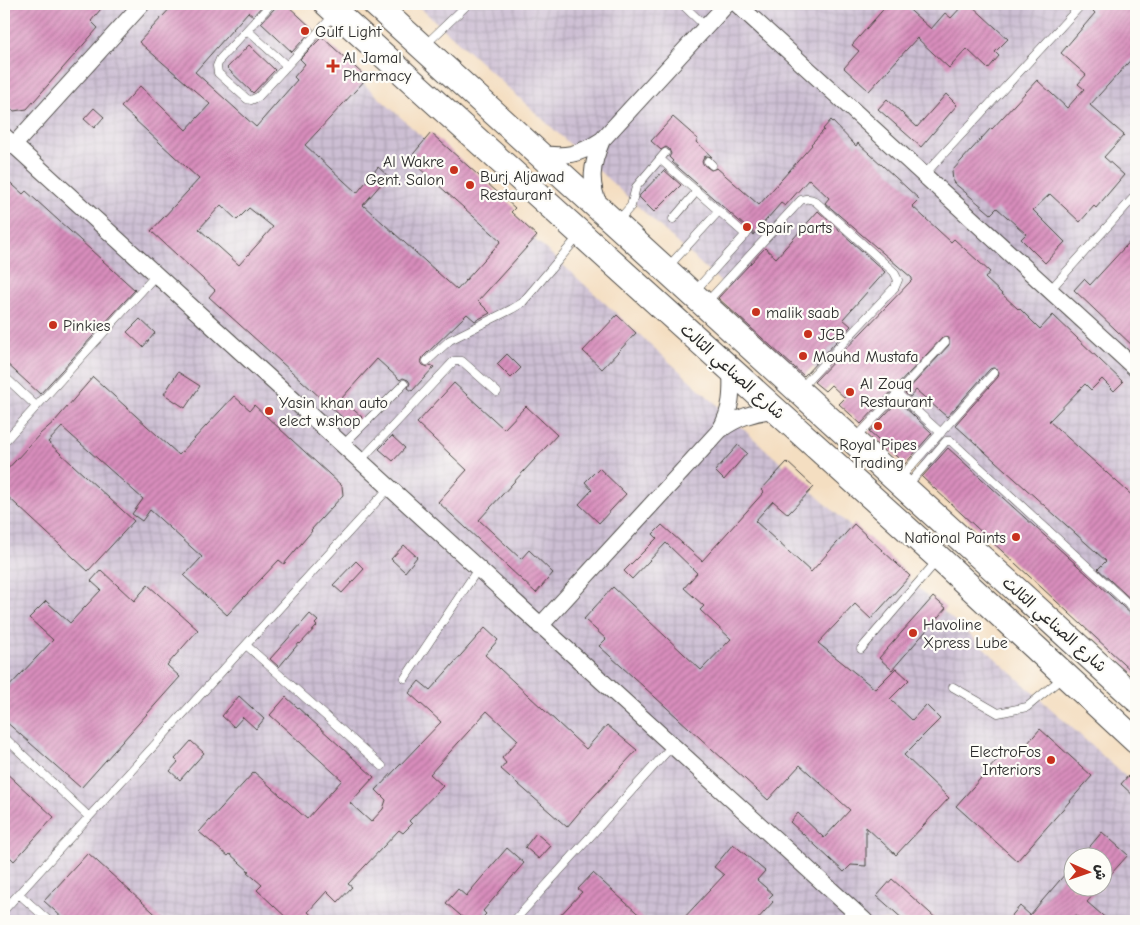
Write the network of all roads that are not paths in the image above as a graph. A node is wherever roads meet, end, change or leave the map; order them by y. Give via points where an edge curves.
1 (142, 4) edge
2 (272, 4) edge
3 (375, 4) edge
4 (468, 4) edge
5 (682, 4) edge
6 (727, 4) edge
7 (738, 4) edge
8 (1082, 4) edge
9 (332, 8) edge
10 (706, 26) junction
11 (247, 30) junction
12 (422, 47) junction
13 (287, 66) junction
14 (602, 140) junction
15 (9, 141) edge
16 (538, 153) junction
17 (924, 175) junction
18 (697, 192) junction
19 (1136, 195) edge
20 (719, 211) junction
21 (608, 217) junction
22 (673, 219) dead end
23 (581, 234) junction
24 (666, 269) junction
25 (156, 275) junction
26 (1050, 290) junction
27 (699, 299) junction
28 (945, 342) dead end
29 (427, 361) dead end
30 (731, 369) junction
31 (1136, 369) edge
32 (994, 374) dead end
33 (4, 376) edge
34 (404, 384) dead end
35 (798, 390) junction
36 (497, 392) dead end
37 (897, 393) junction
38 (36, 406) junction
39 (775, 410) junction
40 (720, 430) junction
41 (941, 433) junction
42 (853, 440) junction
43 (4, 442) edge
44 (342, 445) junction
45 (360, 461) junction
46 (901, 484) junction
47 (389, 488) junction
48 (939, 558) junction
49 (478, 569) junction
50 (1136, 611) edge
51 (540, 626) junction
52 (246, 644) junction
53 (861, 649) dead end
54 (1066, 675) junction
55 (406, 678) dead end
56 (953, 687) dead end
57 (1136, 698) edge
58 (1110, 717) junction
59 (1136, 726) edge
60 (4, 737) edge
61 (1136, 741) edge
62 (672, 746) junction
63 (382, 766) dead end
64 (89, 817) junction
65 (19, 894) junction
66 (4, 910) edge
67 (848, 916) edge
68 (49, 921) edge
69 (514, 921) edge
70 (865, 921) edge

1 - 15 street
2 - 11 lane
3 - 12 main road, شارع الصناعي الثالث
4 - 12 lane
5 - 10 lane
6 - 10 street
7 - 17 street
8 - 17 lane
9 - 13 lane
9 - 23 main road, شارع الصناعي الثالث
10 - 14 street
11 - 13 lane
11 - 13 lane via 216,66 218,73 244,97 251,100 258,97
12 - 16 main road, شارع الصناعي الثالث
14 - 16 street via 588,150 572,155
14 - 21 street via 592,175 594,194
15 - 25 street
16 - 21 main road, شارع الصناعي الثالث
17 - 26 street
18 - 20 lane
18 - 21 lane via 662,156 636,187 631,206
18 - 22 lane
19 - 26 lane
20 - 24 lane
20 - 27 lane via 748,233
21 - 24 main road, شارع الصناعي الثالث
23 - 29 lane via 522,302 458,335
23 - 30 main road, شارع الصناعي الثالث
24 - 27 main road, شارع الصناعي الثالث
25 - 38 lane
25 - 44 street
26 - 31 street
27 - 35 main road, شارع الصناعي الثالث
27 - 35 lane via 804,199 816,201 894,272 898,280 895,287
28 - 37 lane
30 - 39 main road, شارع الصناعي الثالث
30 - 40 street via 730,408
32 - 41 lane
33 - 38 lane
34 - 44 lane
35 - 42 main road, شارع الصناعي الثالث
36 - 45 lane via 462,361 454,362
37 - 41 lane
37 - 42 lane
38 - 43 lane
39 - 40 street via 745,415
39 - 48 main road, شارع الصناعي الثالث
40 - 51 street
41 - 46 lane
42 - 46 main road, شارع الصناعي الثالث
44 - 45 street
45 - 47 street
46 - 50 lane via 946,441 951,441
46 - 57 main road, شارع الصناعي الثالث
47 - 49 street
47 - 52 lane
48 - 53 lane
48 - 54 main road, شارع الصناعي الثالث
49 - 51 street
49 - 55 lane
51 - 62 street
52 - 63 lane
52 - 64 lane
54 - 56 lane via 1027,706 998,713
54 - 58 main road, شارع الصناعي الثالث
58 - 59 main road
58 - 61 main road, شارع الصناعي الثالث
60 - 64 lane
62 - 67 street
62 - 69 lane
64 - 65 lane
65 - 66 lane
65 - 68 lane
67 - 70 street

